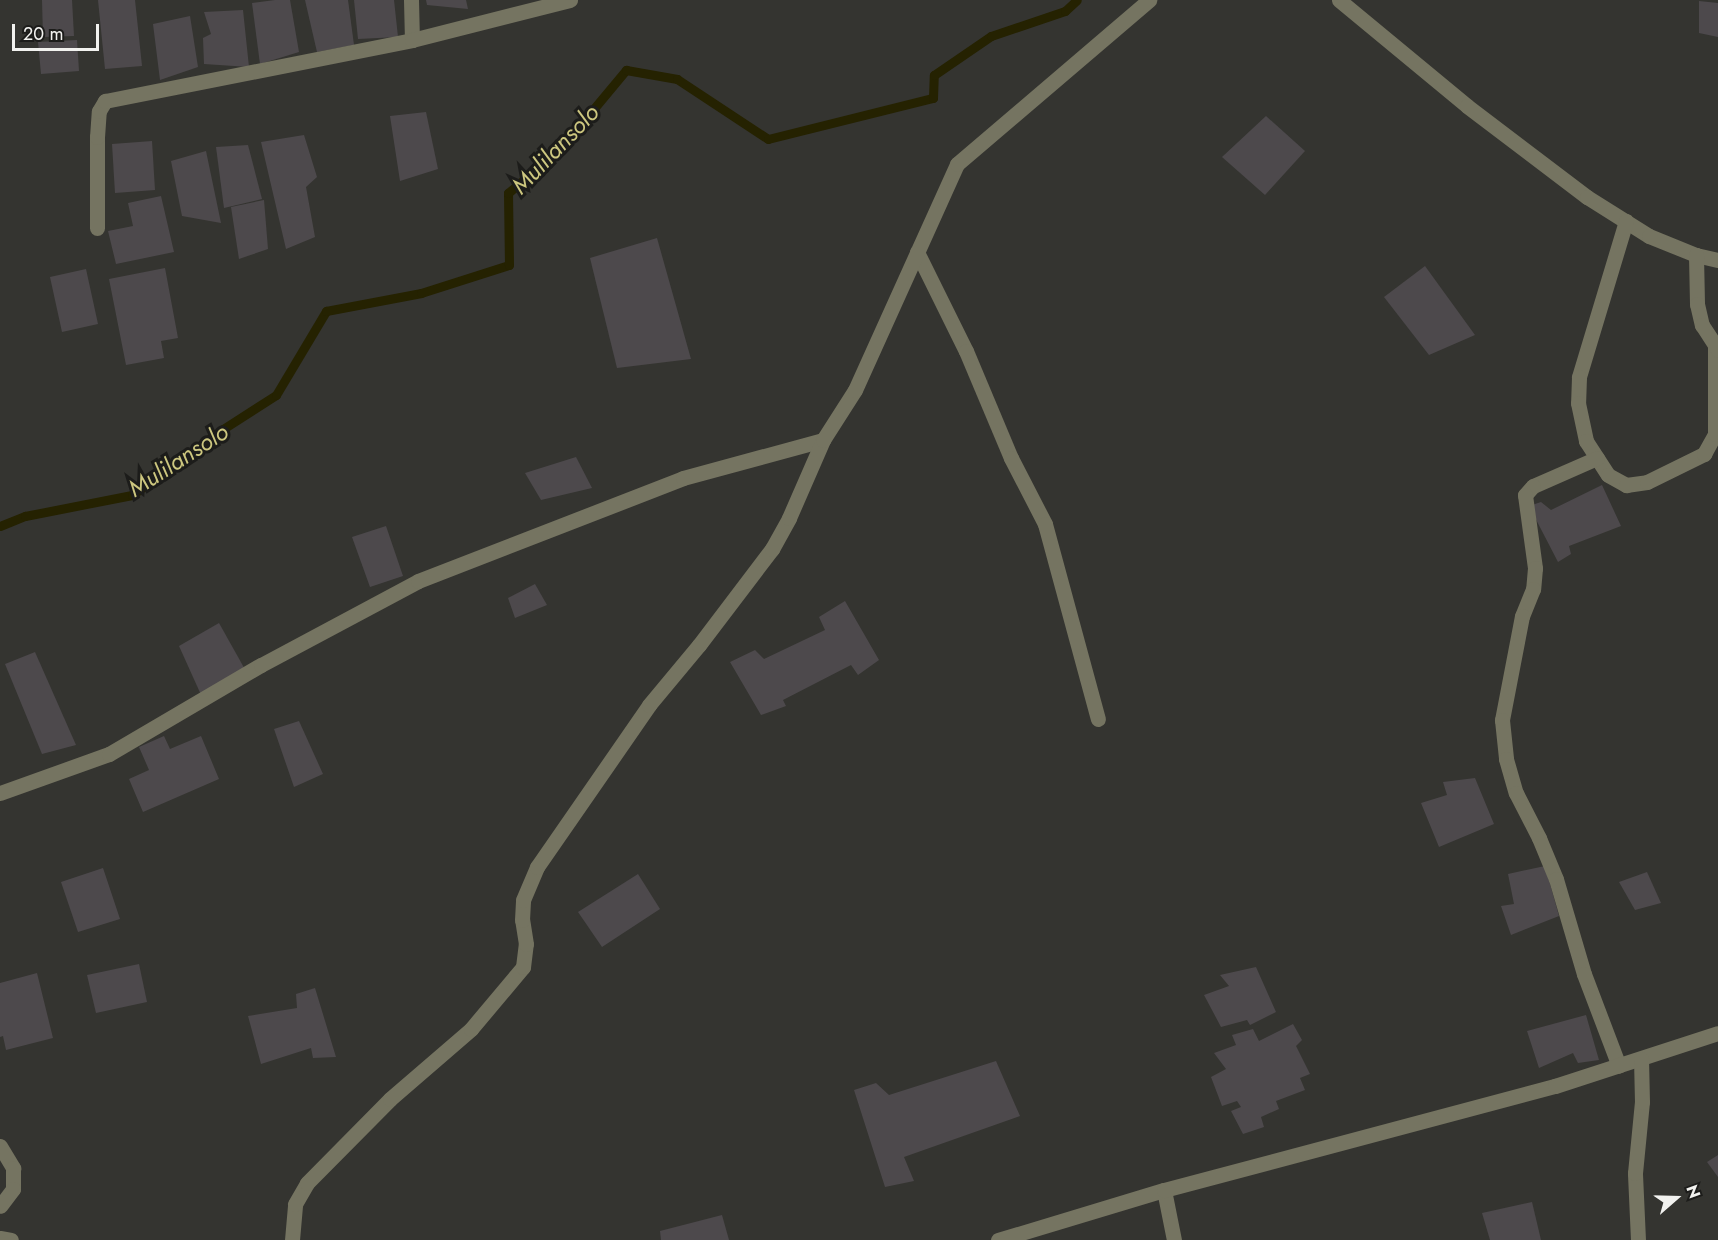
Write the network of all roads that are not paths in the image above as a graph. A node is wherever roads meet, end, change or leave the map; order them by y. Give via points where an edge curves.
1 (411, 0) edge
2 (570, 0) edge
3 (1149, 0) edge
4 (1339, 0) edge
5 (412, 40) junction
6 (1626, 221) junction
7 (97, 228) dead end
8 (917, 252) junction
9 (1695, 255) junction
10 (1718, 260) edge
11 (1717, 348) edge
12 (823, 440) junction
13 (1597, 458) junction
14 (1098, 719) dead end
15 (0, 793) edge
16 (1718, 1034) edge
17 (1641, 1059) junction
18 (1619, 1066) junction
19 (0, 1146) edge
20 (1164, 1191) junction
21 (0, 1206) edge
22 (0, 1238) edge
23 (11, 1240) edge
24 (292, 1240) edge
25 (998, 1240) edge
26 (1174, 1240) edge
27 (1638, 1240) edge

1 - 5 street
2 - 5 street
3 - 8 street via 957,164
4 - 6 street via 1467,106
5 - 7 street via 105,101 99,111 97,137
6 - 9 street via 1649,236
6 - 13 street via 1579,377 1578,403 1586,441
8 - 12 street via 855,390
8 - 14 street via 1045,524
9 - 10 street
9 - 11 street via 1697,304 1702,325
11 - 13 street via 1715,434 1704,454 1647,483 1626,485 1608,475
12 - 15 street via 683,478 418,581 261,665 109,754
12 - 24 street via 772,549 649,705 537,867 523,900 523,967 471,1029 390,1099 307,1183 295,1204
13 - 18 street via 1533,486 1525,495 1535,568 1533,589 1522,616 1502,720 1506,759 1516,793 1556,879 1584,974
16 - 17 street
17 - 18 street
17 - 27 street via 1642,1102 1635,1173
18 - 20 street
19 - 21 street via 13,1168 13,1189
20 - 25 street
20 - 26 street
22 - 23 street

